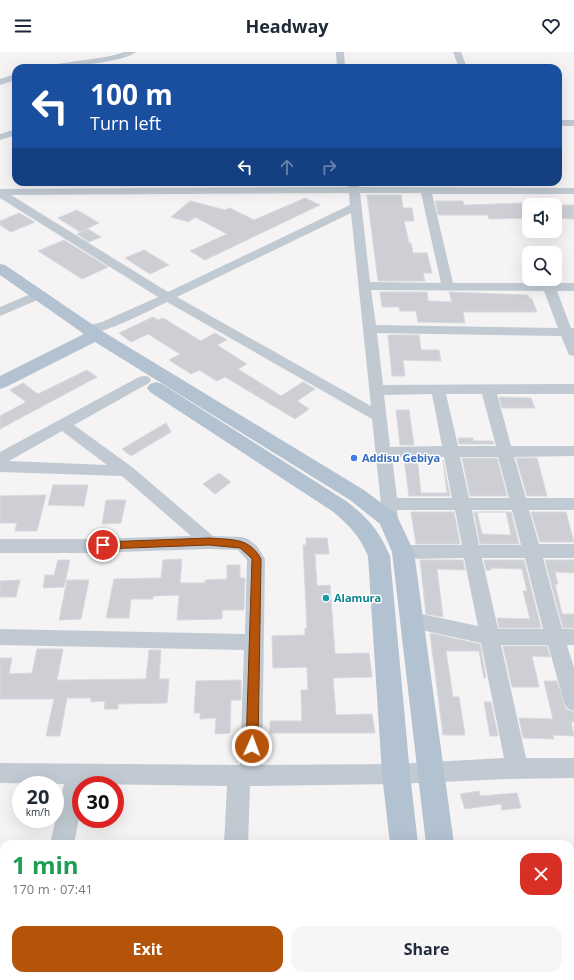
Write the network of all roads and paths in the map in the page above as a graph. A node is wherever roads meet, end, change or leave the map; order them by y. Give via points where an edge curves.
1 (340, 52) edge
2 (457, 52) edge
3 (132, 55) edge
4 (69, 64) edge
5 (342, 64) edge
6 (462, 64) edge
7 (12, 78) edge
8 (0, 82) edge
9 (562, 123) edge
10 (574, 123) edge
11 (12, 133) edge
12 (0, 137) edge
13 (353, 186) edge
14 (508, 187) edge
15 (426, 191) junction
16 (574, 191) edge
17 (0, 192) edge
18 (355, 207) junction
19 (0, 268) edge
20 (0, 282) edge
21 (364, 286) junction
22 (448, 286) junction
23 (522, 286) edge
24 (549, 286) joint
25 (574, 287) edge
26 (167, 297) junction
27 (32, 298) junction
28 (0, 312) edge
29 (369, 329) junction
30 (570, 332) edge
31 (90, 333) junction
32 (574, 352) edge
33 (0, 371) edge
34 (144, 380) junction
35 (0, 383) edge
36 (488, 389) junction
37 (574, 389) edge
38 (376, 390) junction
39 (438, 390) junction
40 (379, 417) junction
41 (64, 425) junction
42 (574, 451) edge
43 (383, 452) junction
44 (450, 452) junction
45 (504, 452) junction
46 (0, 459) edge
47 (0, 466) edge
48 (126, 471) junction
49 (462, 503) junction
50 (519, 503) junction
51 (574, 504) edge
52 (389, 511) junction
53 (209, 542) junction
54 (0, 546) edge
55 (471, 551) junction
56 (532, 551) junction
57 (574, 551) edge
58 (402, 552) junction
59 (412, 620) junction
60 (0, 637) edge
61 (490, 637) junction
62 (555, 637) junction
63 (574, 637) edge
64 (255, 642) junction
65 (574, 702) edge
66 (517, 768) junction
67 (430, 772) junction
68 (0, 773) edge
69 (77, 773) junction
70 (573, 773) edge
71 (396, 774) junction
72 (245, 775) junction
73 (63, 840) edge
74 (237, 840) edge
75 (404, 840) edge
76 (439, 840) edge

1 - 5 street
2 - 6 street
3 - 4 street
7 - 8 street
9 - 10 street
11 - 12 street
13 - 15 street
13 - 17 street
13 - 18 street
14 - 15 street
14 - 16 street
15 - 22 street
17 - 26 street
18 - 21 street
18 - 26 street
19 - 27 main road
20 - 27 main road
21 - 22 street
21 - 29 street
22 - 23 street
24 - 25 street
24 - 30 street
26 - 31 street
26 - 40 street
27 - 28 street
27 - 31 main road
29 - 30 street
29 - 38 street
30 - 32 street
31 - 33 main road
31 - 34 main road
31 - 35 main road
31 - 52 main road via 357,495
34 - 41 street
34 - 71 main road via 339,506 362,524 372,537 379,556
36 - 37 street
36 - 39 street
36 - 45 street
38 - 39 street
38 - 40 street
39 - 44 street
40 - 43 street
41 - 46 street
41 - 48 street
42 - 45 street
43 - 44 street
43 - 52 street
44 - 45 street
44 - 49 street
45 - 50 street
47 - 48 street
48 - 53 street
49 - 50 street
49 - 52 street
49 - 55 street
50 - 51 street
50 - 56 street
52 - 58 main road
53 - 54 street
53 - 64 street via 242,544 256,559
55 - 56 street
55 - 58 street
55 - 61 street
56 - 57 street
56 - 62 street
58 - 59 main road
59 - 61 street
59 - 67 main road
60 - 64 street
61 - 62 street
61 - 66 street
62 - 63 street
62 - 65 street
64 - 72 street
66 - 67 street
66 - 70 street
67 - 71 street
67 - 76 main road
68 - 69 street
69 - 72 street
69 - 73 street
71 - 72 street
71 - 75 main road
72 - 74 street

